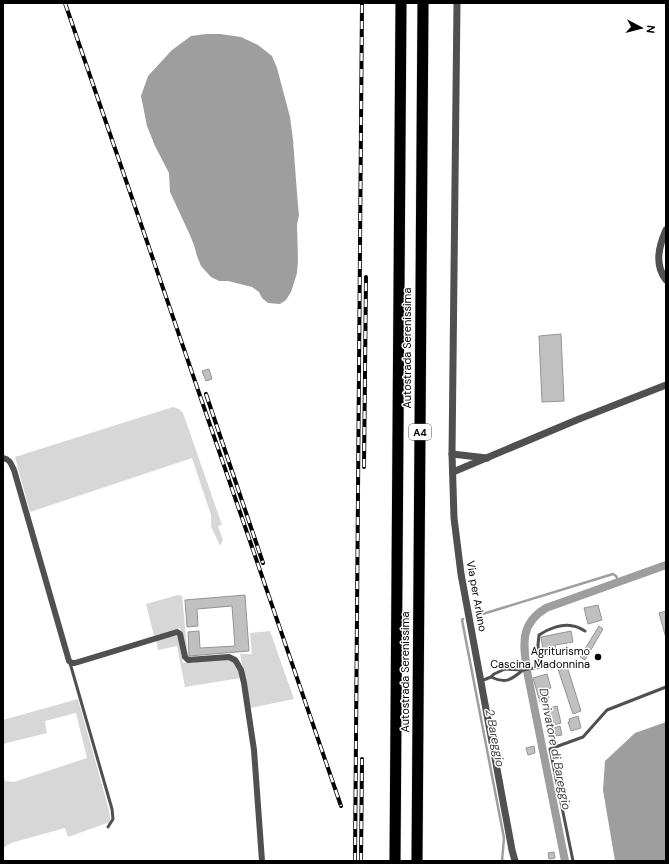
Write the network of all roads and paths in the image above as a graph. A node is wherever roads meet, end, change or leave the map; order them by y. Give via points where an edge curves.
1 (401, 3) edge
2 (423, 3) edge
3 (457, 3) edge
4 (666, 230) edge
5 (666, 280) edge
6 (666, 385) edge
7 (452, 454) junction
8 (3, 458) edge
9 (487, 458) junction
10 (453, 473) junction
11 (585, 630) dead end
12 (69, 661) junction
13 (523, 670) junction
14 (491, 677) junction
15 (481, 681) junction
16 (666, 687) edge
17 (108, 826) dead end
18 (262, 861) edge
19 (395, 861) edge
20 (416, 861) edge
21 (515, 861) edge
22 (573, 861) edge

1 - 19 highway, Autostrada Serenissima / A4
2 - 20 highway, Autostrada Serenissima / A4
3 - 7 street, Via per Arluno
4 - 5 street via 659,250 659,263
6 - 9 street
7 - 9 street
7 - 10 street, Via per Arluno
8 - 12 street via 10,462 14,470
9 - 10 street
10 - 15 street, Via per Arluno via 454,518 461,574
11 - 13 lane via 572,625 546,630 539,635 540,667
12 - 17 lane via 112,809 113,819
12 - 18 street via 75,663 177,632 180,634 188,660 229,657 238,663 244,683 254,750
13 - 14 lane via 506,670
13 - 14 lane via 504,681
14 - 15 lane
15 - 21 street, Via per Arluno
16 - 22 lane via 607,710 583,737 550,749

